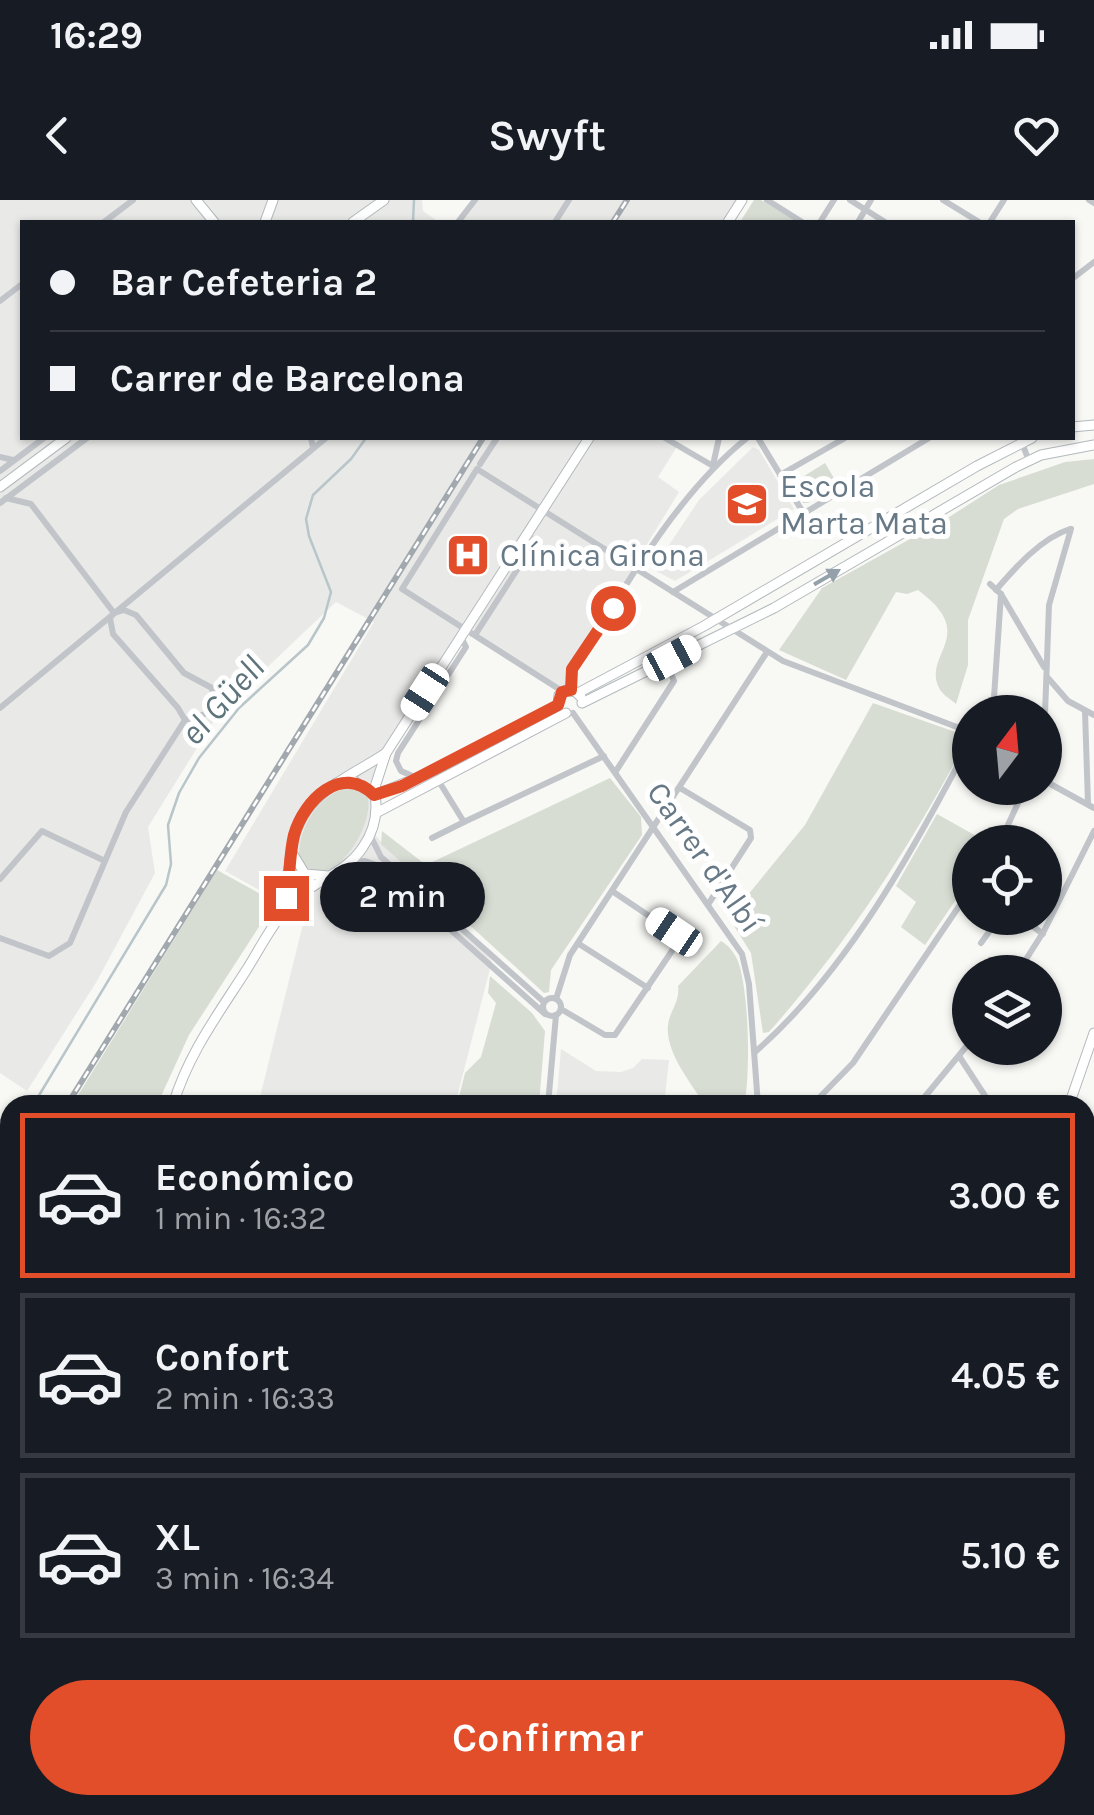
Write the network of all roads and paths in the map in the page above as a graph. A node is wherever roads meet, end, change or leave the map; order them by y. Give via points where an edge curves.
1 (134, 200) edge
2 (196, 200) edge
3 (384, 200) edge
4 (475, 200) edge
5 (767, 200) edge
6 (850, 200) edge
7 (872, 200) edge
8 (943, 200) edge
9 (865, 210) junction
10 (107, 220) edge
11 (212, 220) edge
12 (356, 220) edge
13 (460, 220) edge
14 (799, 220) edge
15 (859, 220) edge
16 (882, 220) edge
17 (975, 220) edge
18 (20, 286) edge
19 (0, 301) edge
20 (41, 440) edge
21 (63, 440) edge
22 (83, 440) edge
23 (311, 440) edge
24 (323, 440) edge
25 (495, 440) edge
26 (588, 440) edge
27 (668, 440) edge
28 (718, 440) edge
29 (745, 440) edge
30 (759, 440) edge
31 (842, 440) edge
32 (926, 440) edge
33 (1022, 440) edge
34 (1024, 440) edge
35 (1094, 445) edge
36 (313, 448) junction
37 (0, 457) edge
38 (15, 460) junction
39 (1029, 461) junction
40 (478, 467) junction
41 (710, 470) junction
42 (0, 471) edge
43 (780, 475) junction
44 (34, 478) junction
45 (0, 487) edge
46 (3, 501) edge
47 (31, 504) junction
48 (544, 509) junction
49 (804, 514) junction
50 (638, 570) junction
51 (996, 589) junction
52 (673, 592) junction
53 (114, 613) junction
54 (717, 618) junction
55 (738, 627) junction
56 (467, 634) junction
57 (768, 651) junction
58 (668, 665) junction
59 (1046, 674) junction
60 (573, 694) junction
61 (993, 695) edge
62 (1045, 695) edge
63 (0, 708) edge
64 (566, 710) junction
65 (1085, 711) junction
66 (1094, 715) edge
67 (185, 720) junction
68 (952, 725) edge
69 (403, 745) junction
70 (387, 751) junction
71 (604, 756) junction
72 (616, 772) junction
73 (952, 775) edge
74 (418, 778) junction
75 (438, 780) junction
76 (336, 783) junction
77 (680, 788) junction
78 (1062, 790) edge
79 (376, 793) junction
80 (1091, 806) edge
81 (376, 813) junction
82 (464, 822) junction
83 (655, 827) junction
84 (1094, 830) edge
85 (370, 835) junction
86 (432, 838) dead end
87 (292, 848) junction
88 (106, 861) junction
89 (351, 862) junction
90 (332, 875) junction
91 (0, 879) edge
92 (612, 892) junction
93 (1062, 895) edge
94 (709, 904) junction
95 (281, 914) junction
96 (952, 917) edge
97 (987, 935) edge
98 (0, 938) edge
99 (981, 943) dead end
100 (578, 944) junction
101 (648, 988) junction
102 (556, 1000) junction
103 (544, 1002) junction
104 (558, 1012) junction
105 (545, 1014) junction
106 (1094, 1033) edge
107 (754, 1052) junction
108 (952, 1064) edge
109 (965, 1065) edge
110 (177, 1095) edge
111 (549, 1095) edge
112 (757, 1095) edge
113 (824, 1095) edge
114 (926, 1095) edge
115 (984, 1095) edge
116 (1073, 1095) edge

1 - 10 street
2 - 11 street
3 - 12 street
4 - 13 street
5 - 14 street
6 - 9 street
7 - 9 street
8 - 17 street
9 - 15 street
9 - 16 street
18 - 19 street
20 - 38 street
21 - 45 street
22 - 44 street
23 - 36 street
24 - 36 street
25 - 40 street
26 - 48 street
27 - 41 street
28 - 41 street
29 - 41 street
30 - 43 street
31 - 43 street
32 - 49 street
33 - 54 street
34 - 39 street
35 - 39 street
36 - 53 street
37 - 38 street
38 - 42 street
55 -> 39 street
40 - 48 street
40 - 56 street via 402,590
41 - 50 street
43 - 49 street
44 - 46 street
44 - 47 street
46 - 47 street
47 - 53 street
48 - 50 street
48 - 56 street
49 - 52 street
50 - 52 street
50 - 60 street via 572,669
51 - 59 street
51 - 59 street via 1059,532 1071,529 1049,605
51 - 61 street
52 - 54 street
53 - 63 street
53 - 67 street via 112,634
53 - 67 street via 136,615 184,673 212,688 208,713
54 - 55 street
54 - 60 street
55 - 57 street
55 - 58 street
56 - 60 street
56 - 69 street via 466,646
56 - 70 street
57 - 68 street via 799,669
57 - 77 street
58 - 60 street
58 - 72 street via 674,681
59 - 62 street
59 - 65 street
60 - 64 street
60 - 64 street
64 - 71 street, Carrer d'Albí
64 - 74 street
64 - 75 street
65 - 66 street
65 - 80 street
67 - 88 street via 126,812
69 - 70 street
69 - 74 street via 398,766
70 - 76 street
70 - 79 street
71 - 72 street, Carrer d'Albí
71 - 82 street
72 - 83 street, Carrer d'Albí
73 - 107 street via 833,967
74 - 79 street
75 - 81 street
75 - 82 street
76 - 79 street via 359,783
76 - 87 street via 307,809
77 - 83 street
77 - 94 street via 750,830
78 - 80 street
79 - 81 street
81 - 85 street
82 - 86 street
83 - 92 street
83 - 94 street, Carrer d'Albí
84 - 93 street
85 - 89 street
85 - 103 street via 381,857
87 - 90 street via 302,871
87 - 95 street
88 - 91 street via 42,831
88 - 98 street via 70,943 49,956
89 - 90 street
89 - 105 street via 379,866
90 - 95 street
92 - 100 street
92 - 101 street via 676,937
94 - 107 street, Carrer d'Albí via 746,964
95 - 110 street via 201,1040
96 - 113 street via 862,1052
97 - 99 street
100 - 101 street
100 - 102 street
101 - 104 street via 615,1035
102 - 103 street
102 - 104 street
103 - 105 street
104 - 105 street
104 - 111 street
106 - 116 street
107 - 112 street, Carrer d'Albí
108 - 114 street
109 - 115 street

